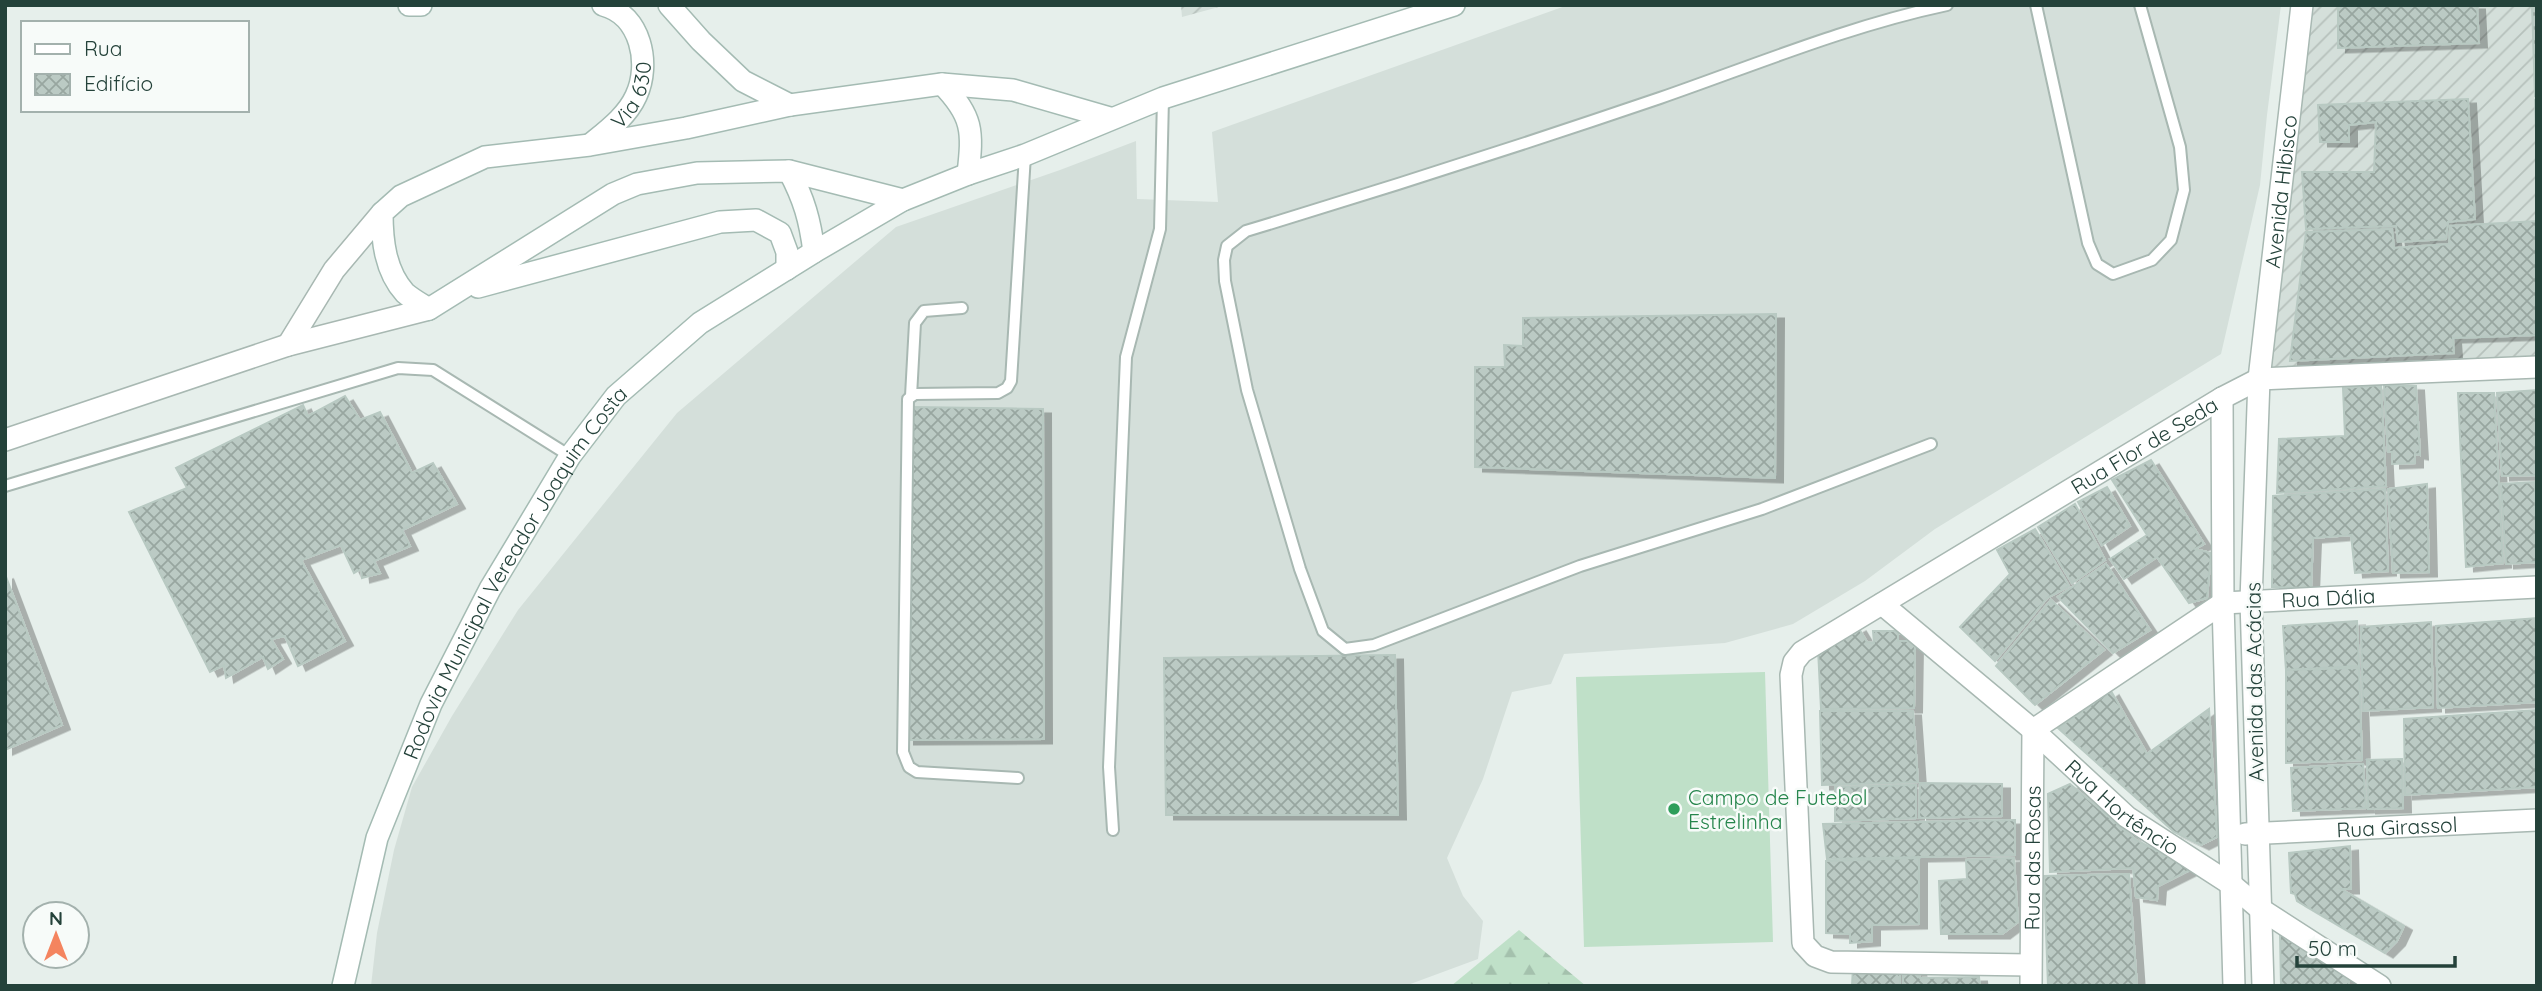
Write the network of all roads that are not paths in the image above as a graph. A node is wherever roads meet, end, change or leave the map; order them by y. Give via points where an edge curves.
1 (409, 5) edge
2 (421, 5) edge
3 (603, 5) edge
4 (669, 5) edge
5 (1454, 5) edge
6 (1947, 5) edge
7 (2036, 5) edge
8 (2140, 5) edge
9 (2302, 5) edge
10 (942, 84) junction
11 (1163, 98) junction
12 (790, 105) junction
13 (1110, 118) junction
14 (590, 145) junction
15 (1024, 155) junction
16 (789, 171) junction
17 (968, 174) junction
18 (903, 200) junction
19 (382, 212) junction
20 (814, 251) junction
21 (787, 269) junction
22 (452, 295) junction
23 (962, 308) dead end
24 (429, 309) junction
25 (288, 345) junction
26 (2537, 367) edge
27 (2259, 379) junction
28 (911, 396) junction
29 (2222, 398) junction
30 (5, 440) edge
31 (1931, 444) dead end
32 (570, 456) junction
33 (5, 486) edge
34 (2537, 587) edge
35 (2251, 601) junction
36 (2223, 603) junction
37 (1882, 604) junction
38 (2032, 730) junction
39 (1018, 778) dead end
40 (2537, 820) edge
41 (1113, 830) dead end
42 (2257, 834) junction
43 (2230, 835) junction
44 (2232, 885) junction
45 (2259, 908) junction
46 (2031, 975) edge
47 (343, 986) edge
48 (2234, 986) edge
49 (2263, 986) edge
50 (2380, 986) edge

1 - 2 street
3 - 14 street, Via 630 via 614,8 634,27 643,72 635,97 623,114
4 - 12 street via 743,81
5 - 11 street
6 - 31 lane via 1827,38 1482,159 1246,231 1227,246 1224,260 1247,390 1300,569 1323,631 1345,649 1374,645 1580,566 1762,509
7 - 8 lane via 2088,243 2097,264 2113,274 2152,260 2171,240 2184,190 2180,147
9 - 27 street, Avenida Hibisco
10 - 12 street
10 - 13 street via 1013,90
10 - 17 street via 960,103 970,125
11 - 13 street
11 - 41 lane via 1160,229 1126,357 1109,767
12 - 14 street
13 - 15 street
14 - 19 street via 485,158 401,196
15 - 17 street
15 - 28 lane via 1011,381 998,393
16 - 18 street
16 - 20 street via 810,219
16 - 22 street via 697,173 637,184 613,194
17 - 18 street, Rodovia Municipal Vereador Joaquim Costa
18 - 20 street, Rodovia Municipal Vereador Joaquim Costa
19 - 24 street via 388,264 405,292
19 - 25 street via 334,270
20 - 21 street, Rodovia Municipal Vereador Joaquim Costa
21 - 22 street via 780,233 756,220 720,222
21 - 32 street, Rodovia Municipal Vereador Joaquim Costa via 700,323 616,396
22 - 24 street
23 - 28 lane via 924,311 918,317
24 - 25 street
25 - 30 street
26 - 27 street, Rua Flor de Seda
27 - 29 street, Rua Flor de Seda
27 - 35 street, Avenida das Acácias
28 - 39 lane via 903,752 909,767 917,772
29 - 36 street, Avenida das Acácias
29 - 37 street, Rua Flor de Seda
32 - 33 lane via 433,370 398,368
32 - 47 street, Rodovia Municipal Vereador Joaquim Costa via 490,589 431,704 377,838
34 - 35 street, Rua Dália
35 - 36 street, Rua Dália
35 - 42 street, Avenida das Acácias
36 - 38 street, Rua Dália
36 - 43 street, Avenida das Acácias
37 - 38 street, Rua Hortêncio
37 - 46 street, Rua Flor de Seda via 1802,652 1794,662 1803,943 1815,956 1831,962
38 - 44 street, Rua Hortêncio via 2127,817
38 - 46 street, Rua das Rosas
40 - 42 street, Rua Girassol
42 - 43 street, Rua Girassol
42 - 45 street, Avenida das Acácias
43 - 44 street, Avenida das Acácias
44 - 45 street, Rua Hortêncio
44 - 48 street, Avenida das Acácias
45 - 49 street, Avenida das Acácias
45 - 50 street, Rua Hortêncio

